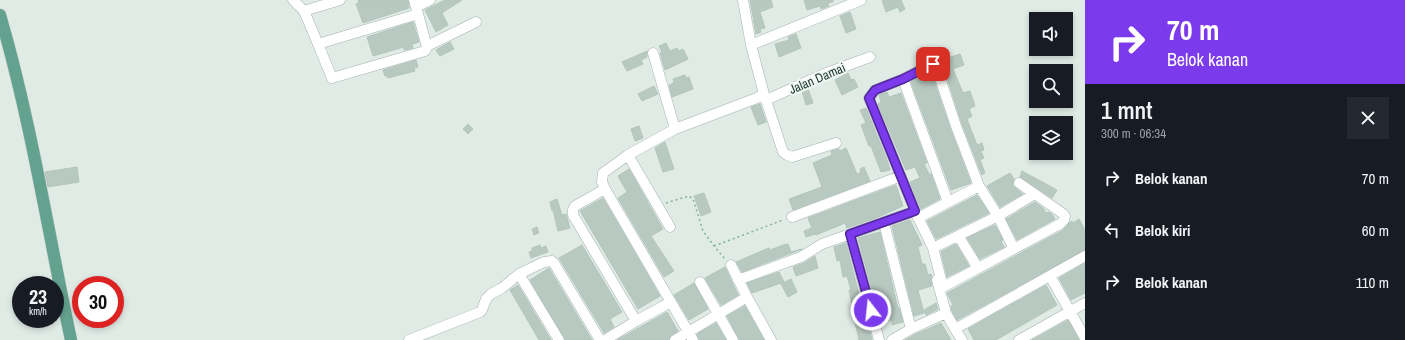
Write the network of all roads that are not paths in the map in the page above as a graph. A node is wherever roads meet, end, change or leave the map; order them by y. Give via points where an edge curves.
1 (293, 0) edge
2 (340, 0) edge
3 (430, 0) edge
4 (743, 0) edge
5 (861, 0) edge
6 (416, 7) edge
7 (304, 11) junction
8 (0, 15) edge
9 (476, 22) dead end
10 (318, 44) junction
11 (751, 45) junction
12 (427, 46) junction
13 (653, 53) dead end
14 (870, 57) dead end
15 (903, 79) junction
16 (765, 97) junction
17 (675, 129) junction
18 (836, 143) dead end
19 (628, 156) junction
20 (901, 176) junction
21 (1019, 183) dead end
22 (979, 186) junction
23 (605, 189) junction
24 (1034, 194) junction
25 (948, 202) junction
26 (917, 214) junction
27 (792, 216) road end
28 (998, 216) junction
29 (884, 222) junction
30 (670, 227) dead end
31 (850, 234) junction
32 (958, 236) junction
33 (1014, 248) junction
34 (932, 252) junction
35 (1085, 256) edge
36 (731, 265) road end
37 (978, 268) junction
38 (519, 274) junction
39 (1050, 276) junction
40 (738, 280) junction
41 (700, 282) dead end
42 (941, 287) junction
43 (747, 297) junction
44 (672, 302) junction
45 (1085, 302) edge
46 (1070, 311) junction
47 (946, 313) junction
48 (718, 314) junction
49 (636, 321) junction
50 (911, 329) junction
51 (955, 329) junction
52 (691, 336) edge
53 (1085, 338) edge
54 (71, 340) edge
55 (409, 340) edge
56 (559, 340) edge
57 (600, 340) edge
58 (605, 340) edge
59 (675, 340) edge
60 (733, 340) edge
61 (771, 340) edge
62 (880, 340) edge
63 (892, 340) edge
64 (962, 340) edge
65 (1019, 340) edge

1 - 7 street
2 - 7 street
3 - 6 street
4 - 11 street
5 - 11 street
6 - 10 street
6 - 12 street
7 - 10 street
8 - 54 main road via 26,114
9 - 12 street
10 - 12 street via 332,78 425,51
11 - 16 street
13 - 17 street
14 - 16 street, Jalan Damai
15 - 20 street via 875,90 869,98
15 - 22 street via 933,64 936,66
15 - 25 street
16 - 17 street, Jalan Damai
16 - 18 street via 783,152 787,155 792,157
17 - 19 street, Jalan Damai
19 - 23 street, Jalan Damai via 603,173 602,182
19 - 30 street
20 - 26 street
20 - 27 street
21 - 24 street
22 - 25 street
22 - 28 street
23 - 44 street
23 - 49 street via 575,206 572,210 573,215
24 - 28 street
24 - 33 street via 1062,213 1064,220
25 - 26 street
26 - 29 street
26 - 34 street
28 - 32 street
28 - 33 street
29 - 31 street
29 - 50 street
31 - 40 street via 822,244 801,257
31 - 62 street
32 - 34 street
32 - 37 street
33 - 37 street
34 - 42 street
35 - 39 street
36 - 40 street
37 - 42 street
38 - 55 street via 491,294 480,312
38 - 56 street
38 - 57 street via 544,262 552,261
39 - 46 street
39 - 51 street
40 - 43 street
41 - 48 street
42 - 47 street
43 - 48 street
43 - 61 street
44 - 49 street
44 - 52 street
45 - 46 street
46 - 53 street
46 - 65 street
47 - 50 street
47 - 51 street
48 - 52 street
48 - 60 street
49 - 58 street
50 - 63 street
51 - 64 street
52 - 59 street

